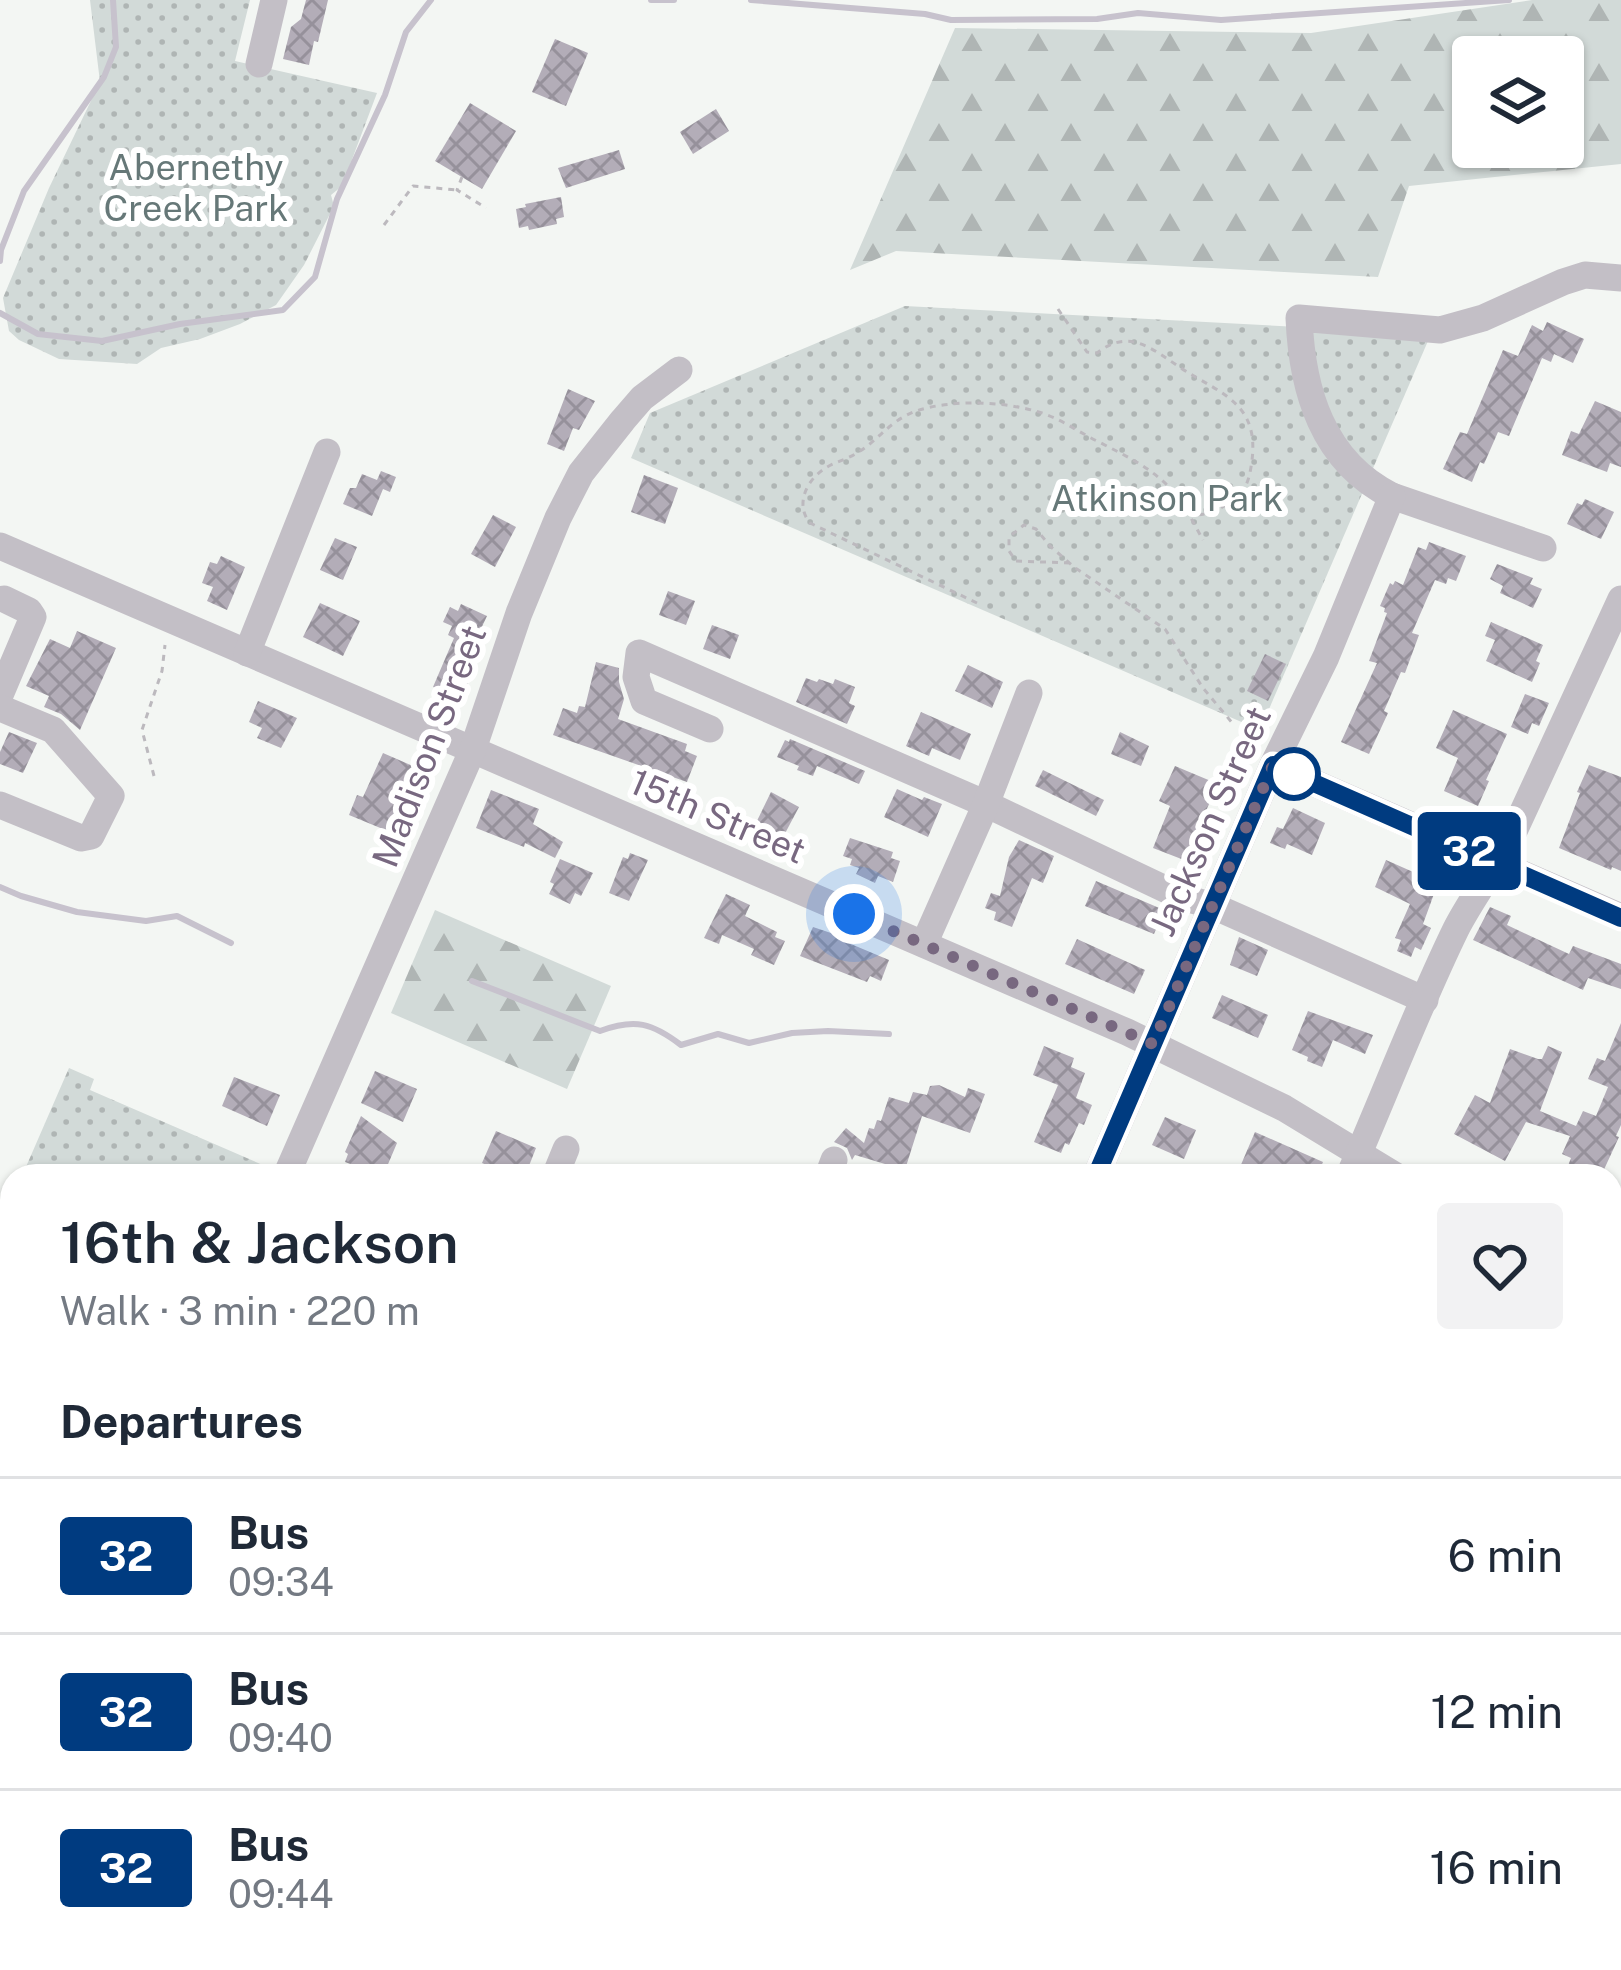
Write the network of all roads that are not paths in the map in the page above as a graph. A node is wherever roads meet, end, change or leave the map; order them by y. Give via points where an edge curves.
1 (274, 0) edge
2 (259, 64) dead end
3 (1621, 278) edge
4 (679, 370) dead end
5 (327, 452) dead end
6 (1392, 496) junction
7 (1543, 548) dead end
8 (12, 551) edge
9 (1621, 599) edge
10 (2, 604) edge
11 (247, 653) junction
12 (1029, 693) dead end
13 (0, 695) edge
14 (0, 708) edge
15 (710, 729) dead end
16 (472, 749) junction
17 (1273, 765) junction
18 (986, 804) junction
19 (0, 805) edge
20 (1497, 863) junction
21 (1211, 905) junction
22 (1621, 917) edge
23 (924, 944) junction
24 (1425, 1000) junction
25 (1153, 1044) junction
26 (566, 1149) dead end
27 (291, 1164) edge
28 (560, 1164) edge
29 (1101, 1164) edge
30 (1353, 1164) edge
31 (1354, 1164) edge

1 - 2 street
3 - 6 street via 1585,275 1452,328 1299,318 1308,393 1330,438 1355,471
4 - 16 street, Madison Street via 642,398 572,489
5 - 11 street
6 - 7 street
6 - 17 street, Jackson Street
8 - 10 street
8 - 11 street, 15th Street
9 - 20 street
10 - 13 street via 33,617
11 - 16 street, 15th Street
12 - 18 street
14 - 19 street via 53,730 110,796 92,836 81,838
15 - 18 street via 644,700 639,653
16 - 23 street, 15th Street
16 - 27 street, Madison Street
17 - 20 street
17 - 21 street, Jackson Street
18 - 21 street
18 - 23 street
20 - 22 street
20 - 24 street
21 - 24 street
21 - 25 street, Jackson Street
23 - 25 street, 15th Street
24 - 31 street
25 - 29 street, Jackson Street
25 - 30 street, 15th Street via 1284,1108
26 - 28 street

